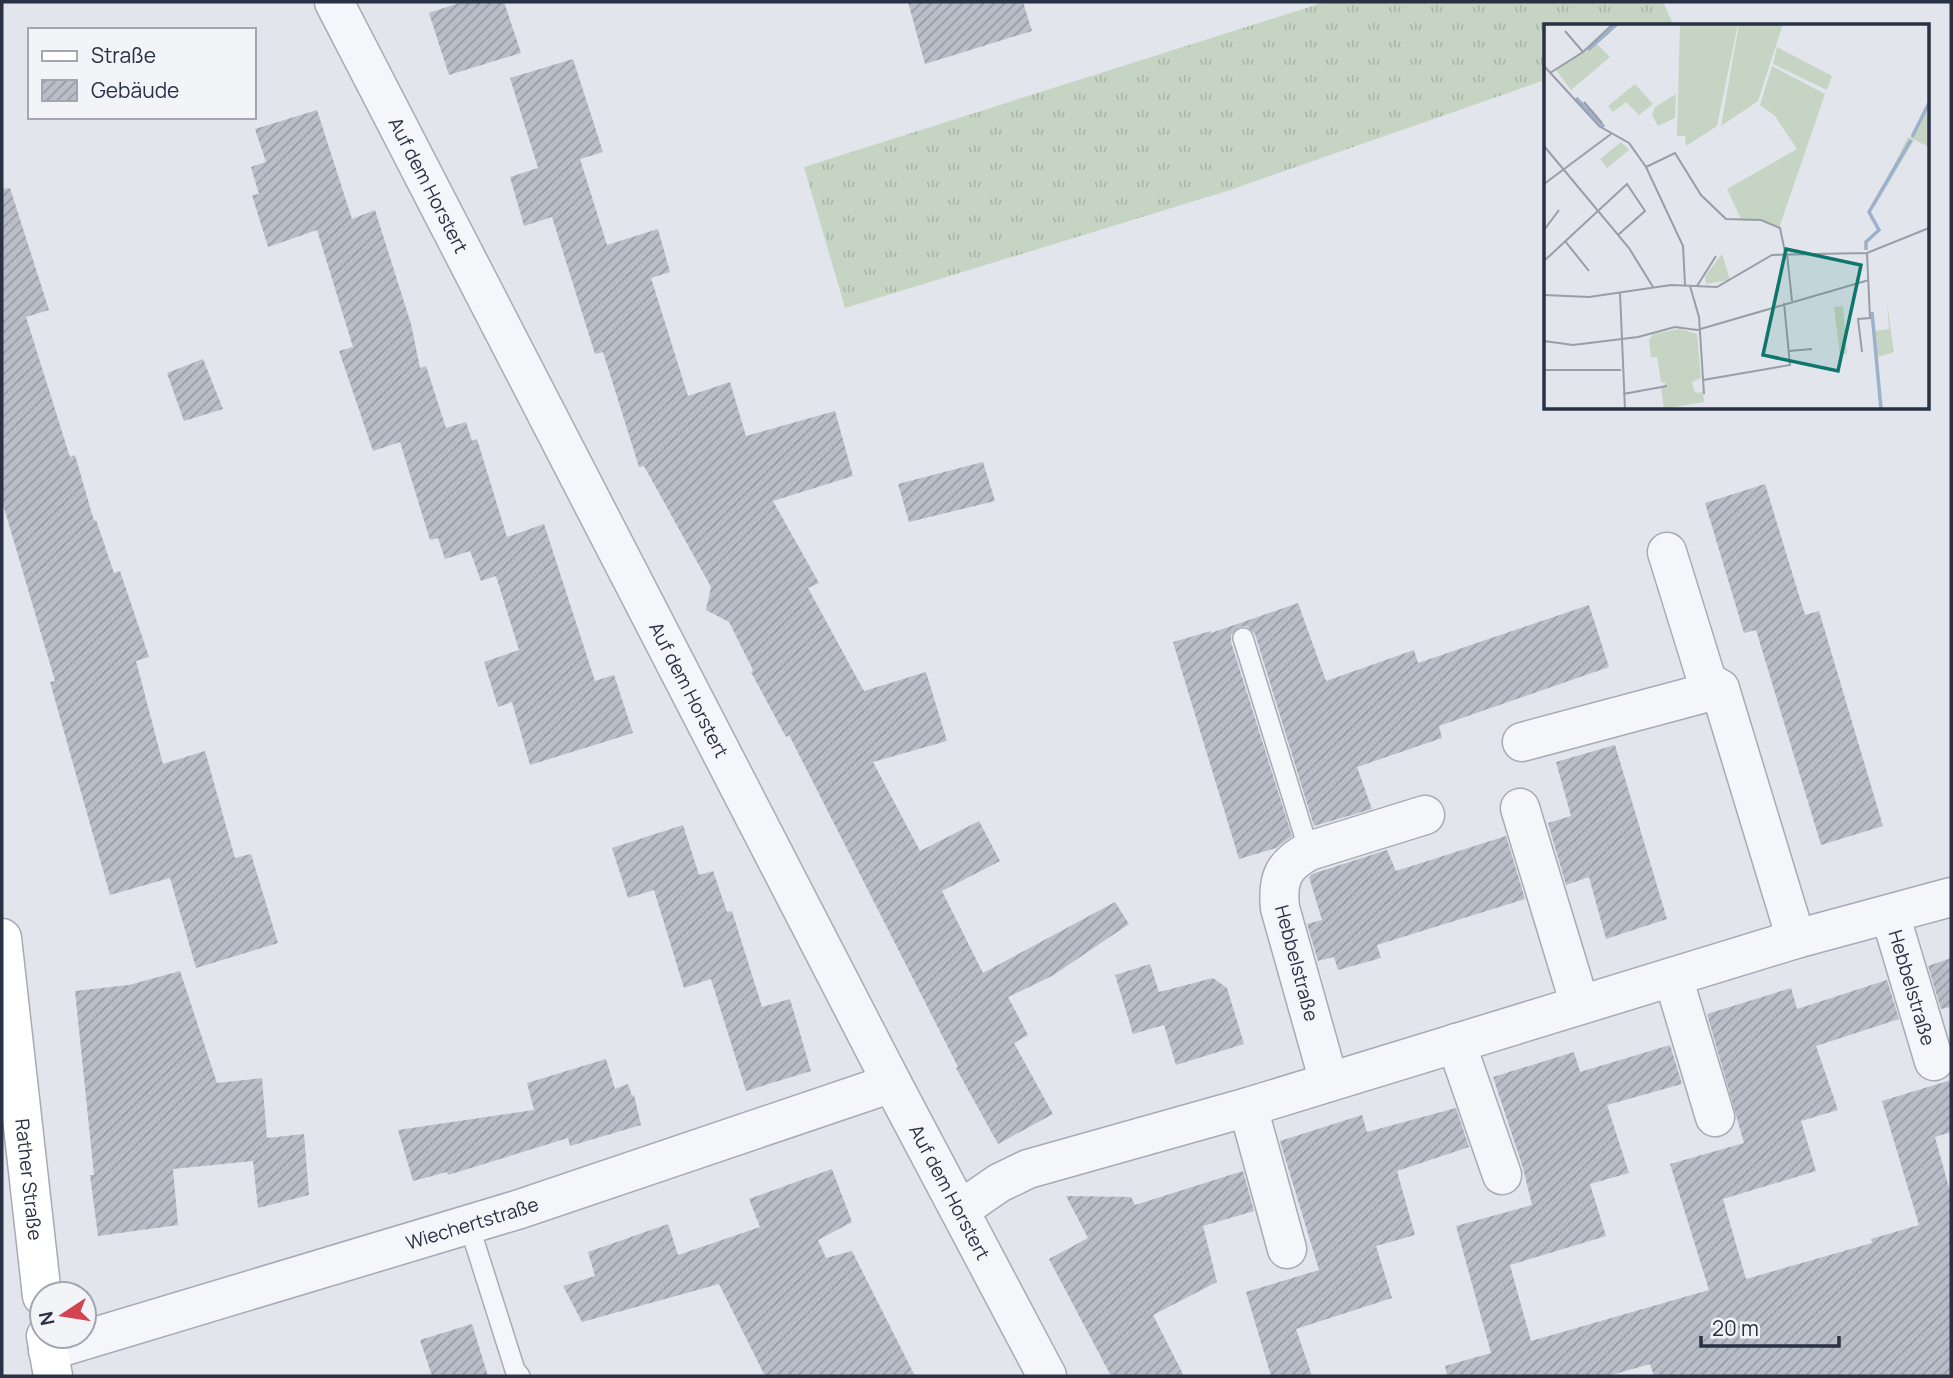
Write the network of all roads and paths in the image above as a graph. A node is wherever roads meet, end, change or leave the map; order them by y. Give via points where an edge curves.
1 (334, 2) edge
2 (1667, 552) dead end
3 (1243, 638) dead end
4 (1720, 689) junction
5 (1522, 742) dead end
6 (1520, 808) dead end
7 (1425, 815) dead end
8 (1309, 851) junction
9 (1951, 897) edge
10 (1890, 914) junction
11 (2, 938) edge
12 (1796, 939) junction
13 (1673, 977) junction
14 (1580, 1005) junction
15 (1456, 1042) junction
16 (1934, 1061) dead end
17 (1329, 1082) junction
18 (892, 1083) junction
19 (1248, 1107) junction
20 (1715, 1117) dead end
21 (1502, 1175) dead end
22 (960, 1210) junction
23 (468, 1225) junction
24 (1287, 1249) dead end
25 (40, 1280) edge
26 (49, 1354) edge
27 (520, 1376) edge
28 (1047, 1376) edge

1 - 18 street, Auf dem Horstert
2 - 4 street via 1707,681
3 - 8 lane
4 - 5 street
4 - 12 street
6 - 14 street
7 - 8 street, Hebbelstraße
8 - 17 street, Hebbelstraße via 1292,860 1278,888
9 - 10 street, Hebbelstraße
10 - 12 street, Hebbelstraße
10 - 16 street, Hebbelstraße
11 - 25 main road, Rather Straße
12 - 13 street, Hebbelstraße
13 - 14 street, Hebbelstraße
13 - 20 street
14 - 15 street, Hebbelstraße
15 - 17 street, Hebbelstraße
15 - 21 street
17 - 19 street, Hebbelstraße
18 - 22 street, Auf dem Horstert
18 - 23 street, Wiechertstraße
19 - 22 street, Hebbelstraße via 1028,1169
19 - 24 street
22 - 28 street, Auf dem Horstert
23 - 26 street, Wiechertstraße
23 - 27 lane

